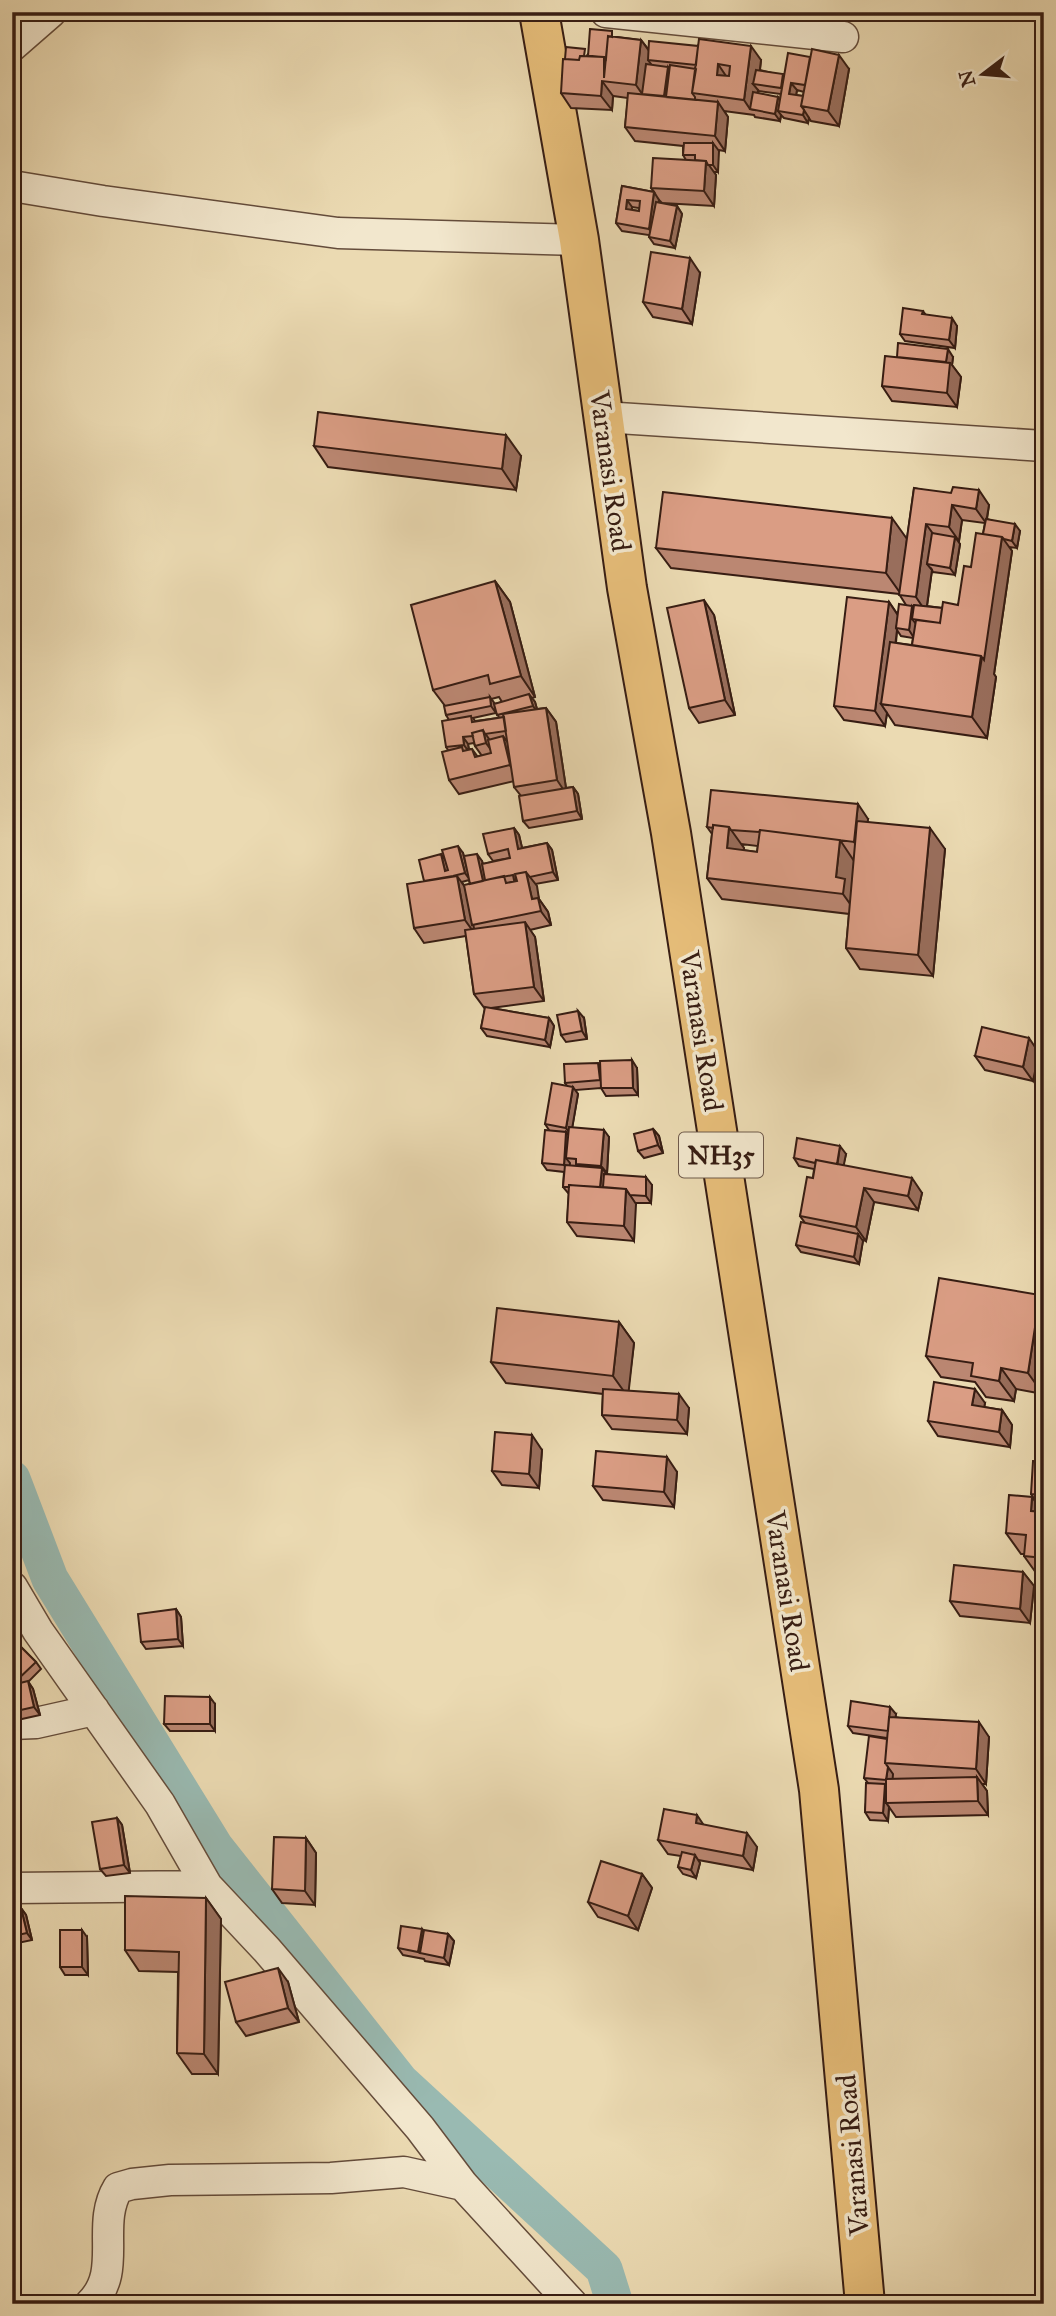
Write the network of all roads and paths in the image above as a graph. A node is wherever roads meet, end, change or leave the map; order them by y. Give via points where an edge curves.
1 (51, 12) edge
2 (539, 12) edge
3 (606, 12) edge
4 (843, 37) dead end
5 (12, 46) edge
6 (12, 186) edge
7 (579, 240) junction
8 (603, 417) junction
9 (1044, 446) edge
10 (12, 1587) edge
11 (94, 1710) junction
12 (12, 1724) edge
13 (207, 1886) junction
14 (12, 1888) edge
15 (463, 2185) junction
16 (90, 2304) edge
17 (572, 2304) edge
18 (865, 2304) edge

1 - 5 street
2 - 7 highway, Varanasi Road / NH35
3 - 4 street
6 - 7 street via 338,233
7 - 8 highway, Varanasi Road / NH35
8 - 9 street
8 - 18 highway, Varanasi Road / NH35 via 819,1790
10 - 11 street
11 - 12 street
11 - 13 street via 160,1804
13 - 14 street
13 - 15 street via 267,1950
15 - 16 street via 404,2172 331,2178 170,2180 118,2188 110,2200 107,2221 108,2266 101,2293
15 - 17 street

